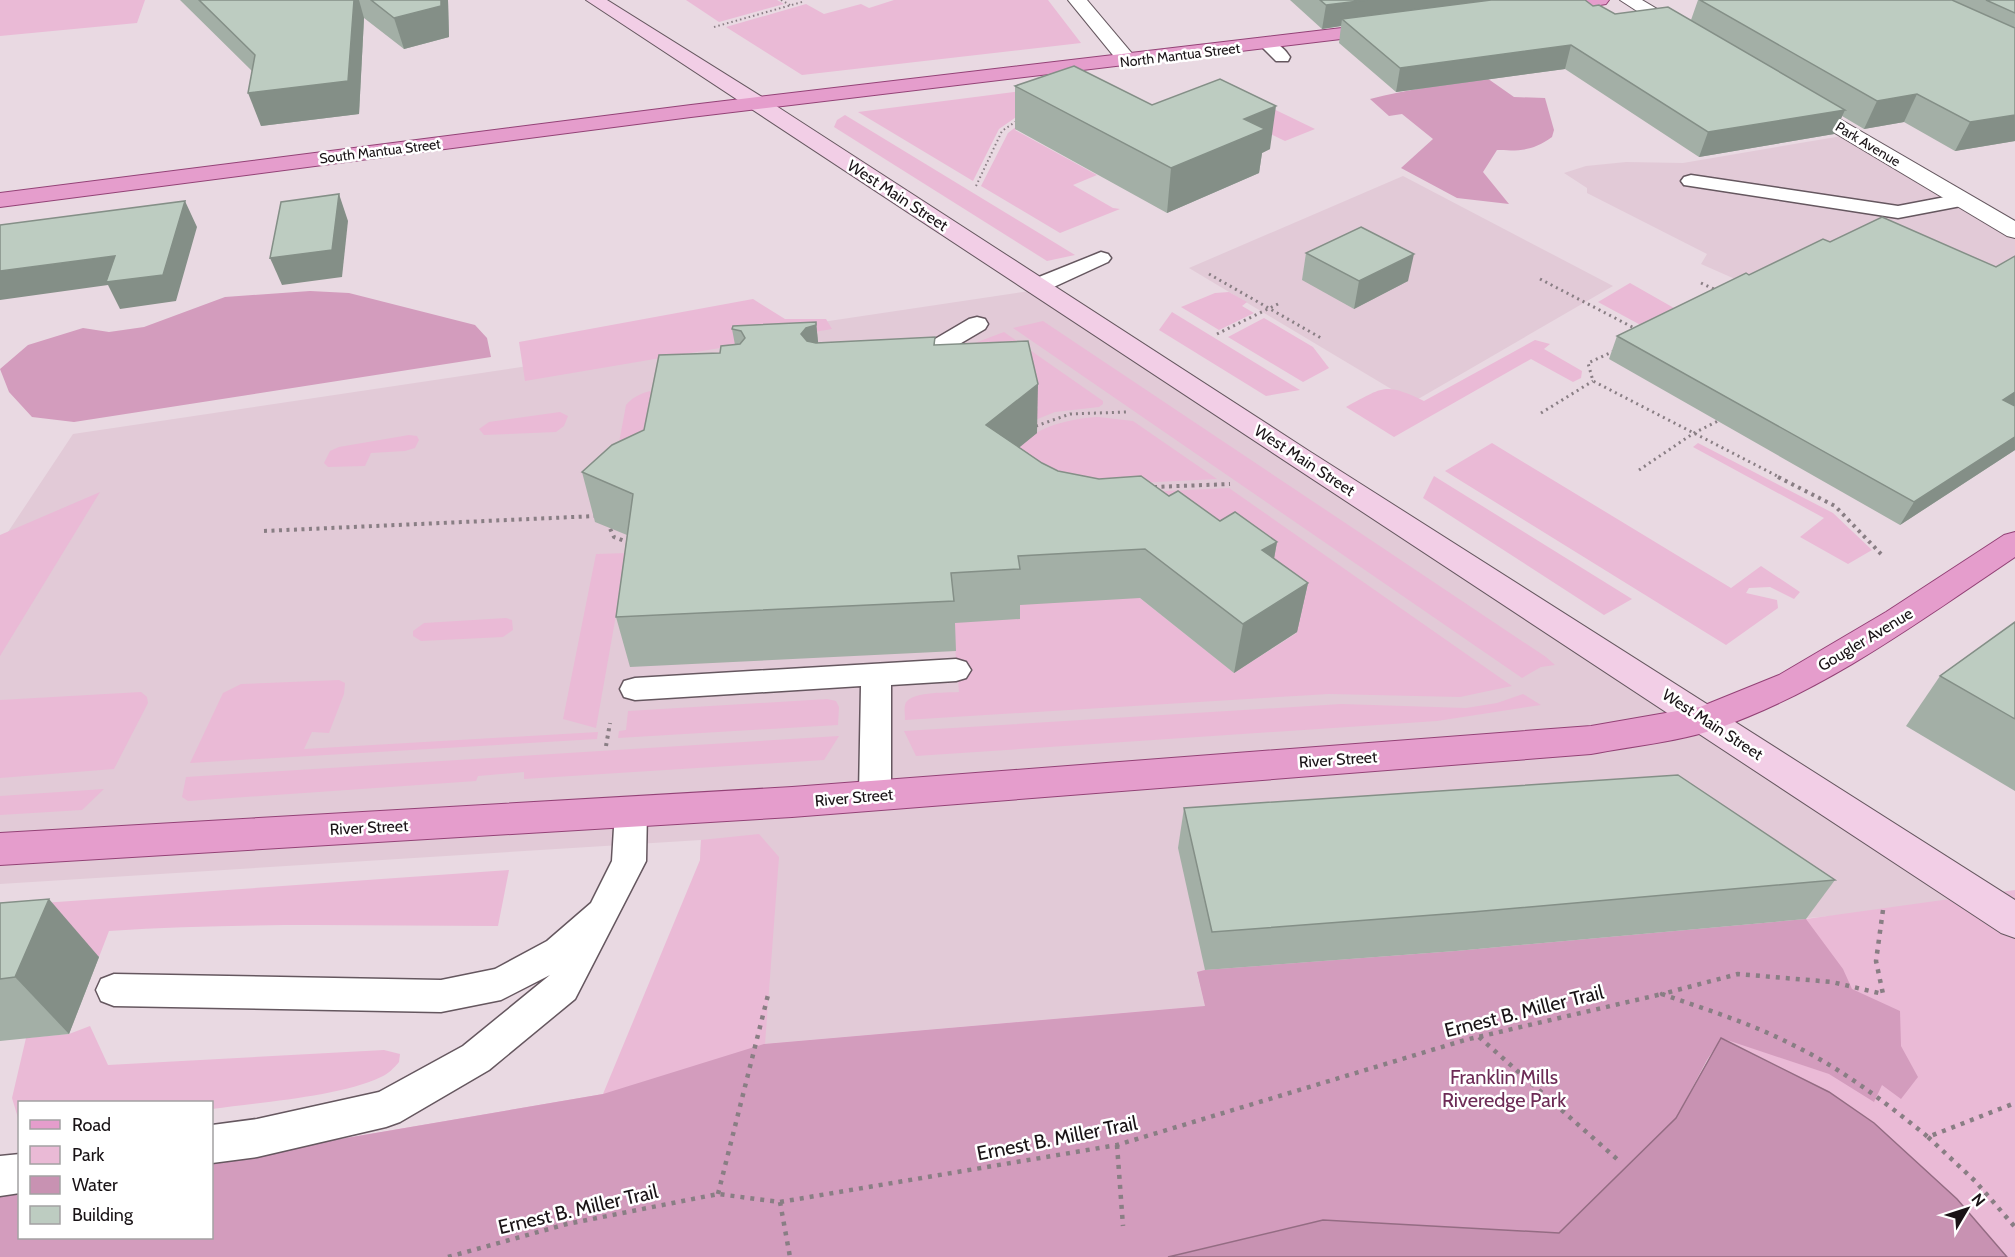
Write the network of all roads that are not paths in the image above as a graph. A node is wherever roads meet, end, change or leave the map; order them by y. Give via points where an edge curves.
1 (595, 0) edge
2 (1077, 0) edge
3 (1599, 0) edge
4 (1629, 0) edge
5 (1518, 11) edge
6 (1405, 26) edge
7 (1699, 42) edge
8 (1267, 44) junction
9 (1282, 57) dead end
10 (1128, 61) junction
11 (1786, 96) edge
12 (760, 104) junction
13 (1691, 181) dead end
14 (0, 200) edge
15 (1961, 200) junction
16 (2015, 231) edge
17 (1101, 258) dead end
18 (1037, 286) junction
19 (978, 324) dead end
20 (888, 373) edge
21 (2015, 542) edge
22 (956, 670) dead end
23 (876, 675) junction
24 (635, 689) dead end
25 (1705, 719) junction
26 (875, 795) junction
27 (631, 811) junction
28 (0, 849) edge
29 (2001, 911) edge
30 (603, 913) junction
31 (114, 990) dead end
32 (213, 1144) edge
33 (18, 1173) edge
34 (0, 1176) edge

1 - 12 main road, West Main Street
2 - 10 street
3 - 5 main road
4 - 7 street
6 - 8 main road, North Mantua Street
8 - 9 lane
8 - 10 main road, North Mantua Street
10 - 12 main road, North Mantua Street
11 - 15 street, Park Avenue
12 - 14 main road, South Mantua Street
12 - 18 main road, West Main Street
13 - 15 lane via 1898,212
15 - 16 street, Park Avenue
17 - 18 lane
18 - 25 main road, West Main Street
19 - 20 lane
21 - 25 main road, Gougler Avenue via 1898,620 1791,684
22 - 23 lane
23 - 24 lane
23 - 26 lane
25 - 26 main road, River Street via 1592,740
25 - 29 main road, West Main Street
26 - 27 main road, River Street
27 - 28 main road, River Street
27 - 30 lane via 629,861
30 - 31 lane via 559,952 501,984 441,996
30 - 32 lane via 562,988 476,1058 386,1109
33 - 34 lane

